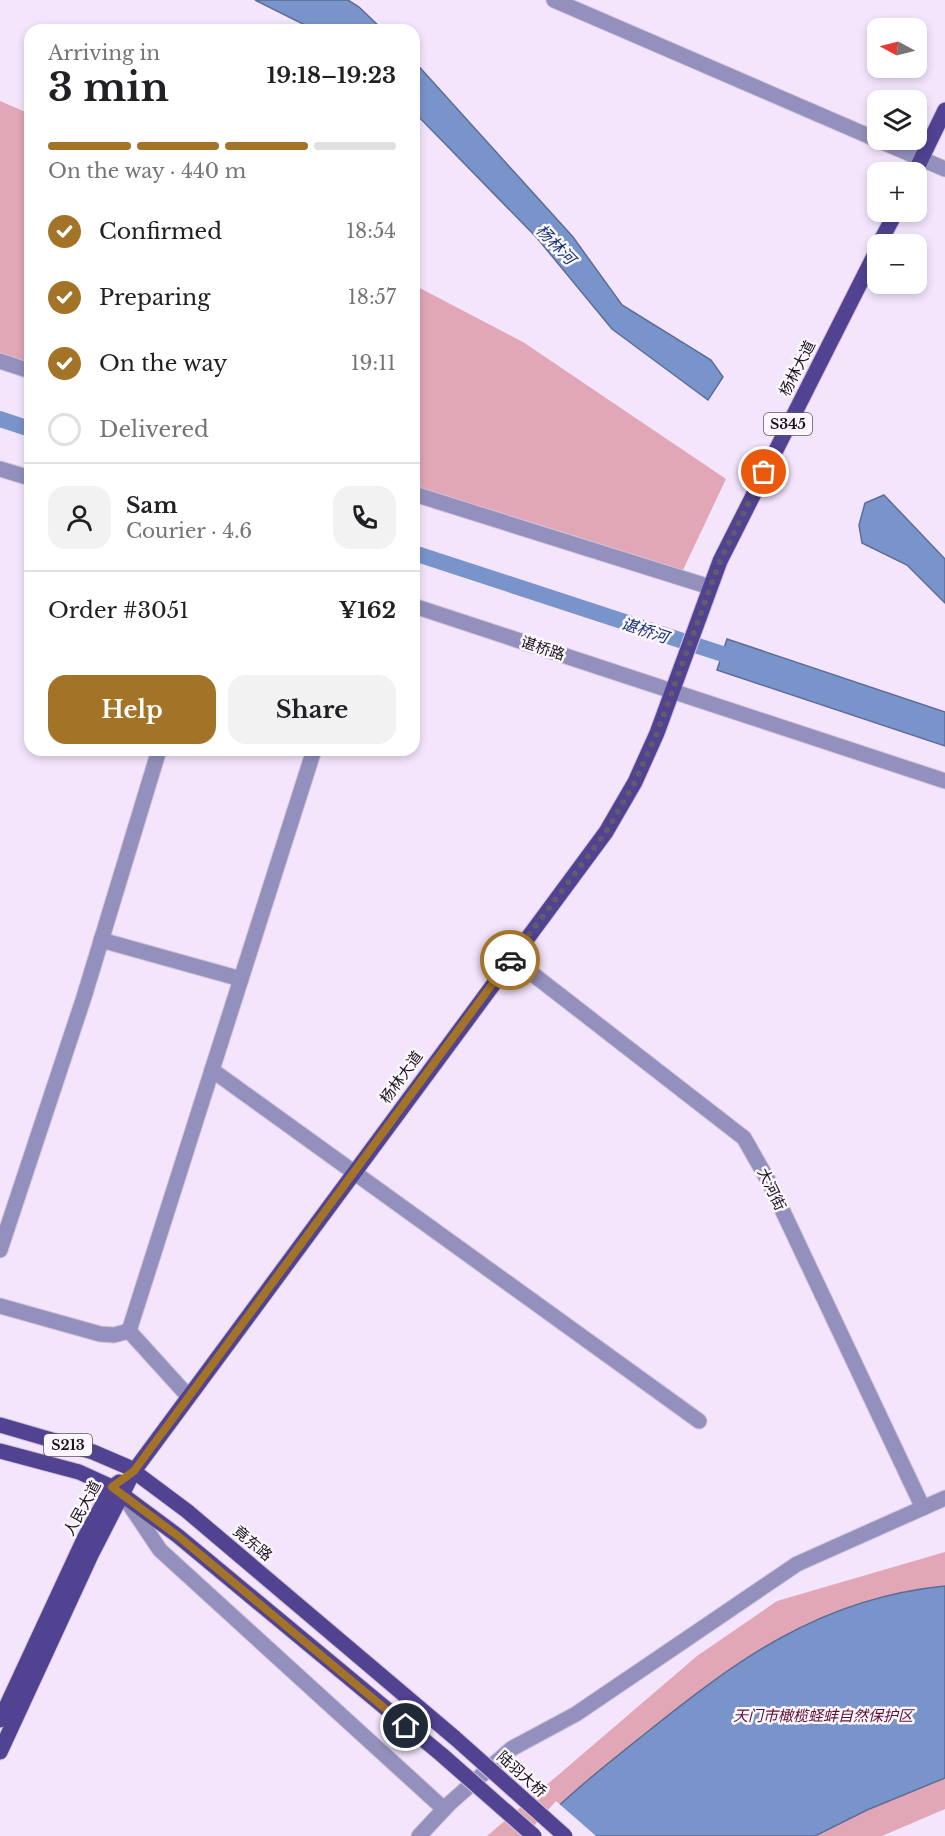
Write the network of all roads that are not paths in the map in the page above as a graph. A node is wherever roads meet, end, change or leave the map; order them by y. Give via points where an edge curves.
1 (554, 0) edge
2 (945, 110) edge
3 (910, 162) edge
4 (921, 162) edge
5 (927, 167) edge
6 (945, 169) edge
7 (867, 268) edge
8 (0, 361) edge
9 (24, 368) edge
10 (0, 469) edge
11 (24, 476) edge
12 (420, 496) edge
13 (710, 587) junction
14 (420, 608) edge
15 (673, 690) junction
16 (157, 756) edge
17 (312, 756) edge
18 (945, 780) edge
19 (101, 940) junction
20 (512, 958) junction
21 (241, 979) junction
22 (212, 1070) junction
23 (355, 1170) junction
24 (0, 1250) edge
25 (0, 1306) edge
26 (129, 1331) junction
27 (188, 1396) junction
28 (699, 1421) dead end
29 (0, 1425) edge
30 (0, 1451) edge
31 (134, 1471) junction
32 (117, 1491) junction
33 (945, 1498) edge
34 (923, 1508) junction
35 (0, 1720) edge
36 (455, 1738) joint
37 (0, 1752) edge
38 (444, 1809) junction
39 (419, 1836) edge
40 (534, 1836) edge
41 (565, 1836) edge

1 - 3 street
2 - 4 main road
5 - 6 street
7 - 13 main road, 杨林大道 / S345 via 736,526
8 - 9 street
10 - 11 street
12 - 13 street
13 - 15 main road, 杨林大道 / S345
14 - 15 street, 谌桥路
15 - 18 street, 谌桥路
15 - 20 main road, 杨林大道 / S345 via 635,782 606,832
16 - 19 street
17 - 21 street
19 - 21 street
19 - 24 street
20 - 23 main road, 杨林大道 / S345
20 - 34 street, 大河街 via 744,1138 769,1182
21 - 22 street
22 - 23 street
22 - 26 street
23 - 27 main road, 杨林大道 / S345
23 - 28 street
25 - 26 street via 100,1334
26 - 27 street
27 - 31 main road, 杨林大道 / S345
29 - 31 main road, 竟东路 / S213 via 106,1456
30 - 32 main road, S213 via 79,1472
31 - 32 main road, 人民大道
31 - 36 main road, 竟东路 / S213 via 187,1511
32 - 35 main road, 人民大道 via 85,1536
32 - 37 main road, 人民大道
32 - 38 street via 160,1550
32 - 40 main road, S213, bridge via 178,1536
33 - 34 street
34 - 38 street via 797,1564 576,1714 511,1749
36 - 41 main road, 陆羽大桥, bridge
38 - 39 street

